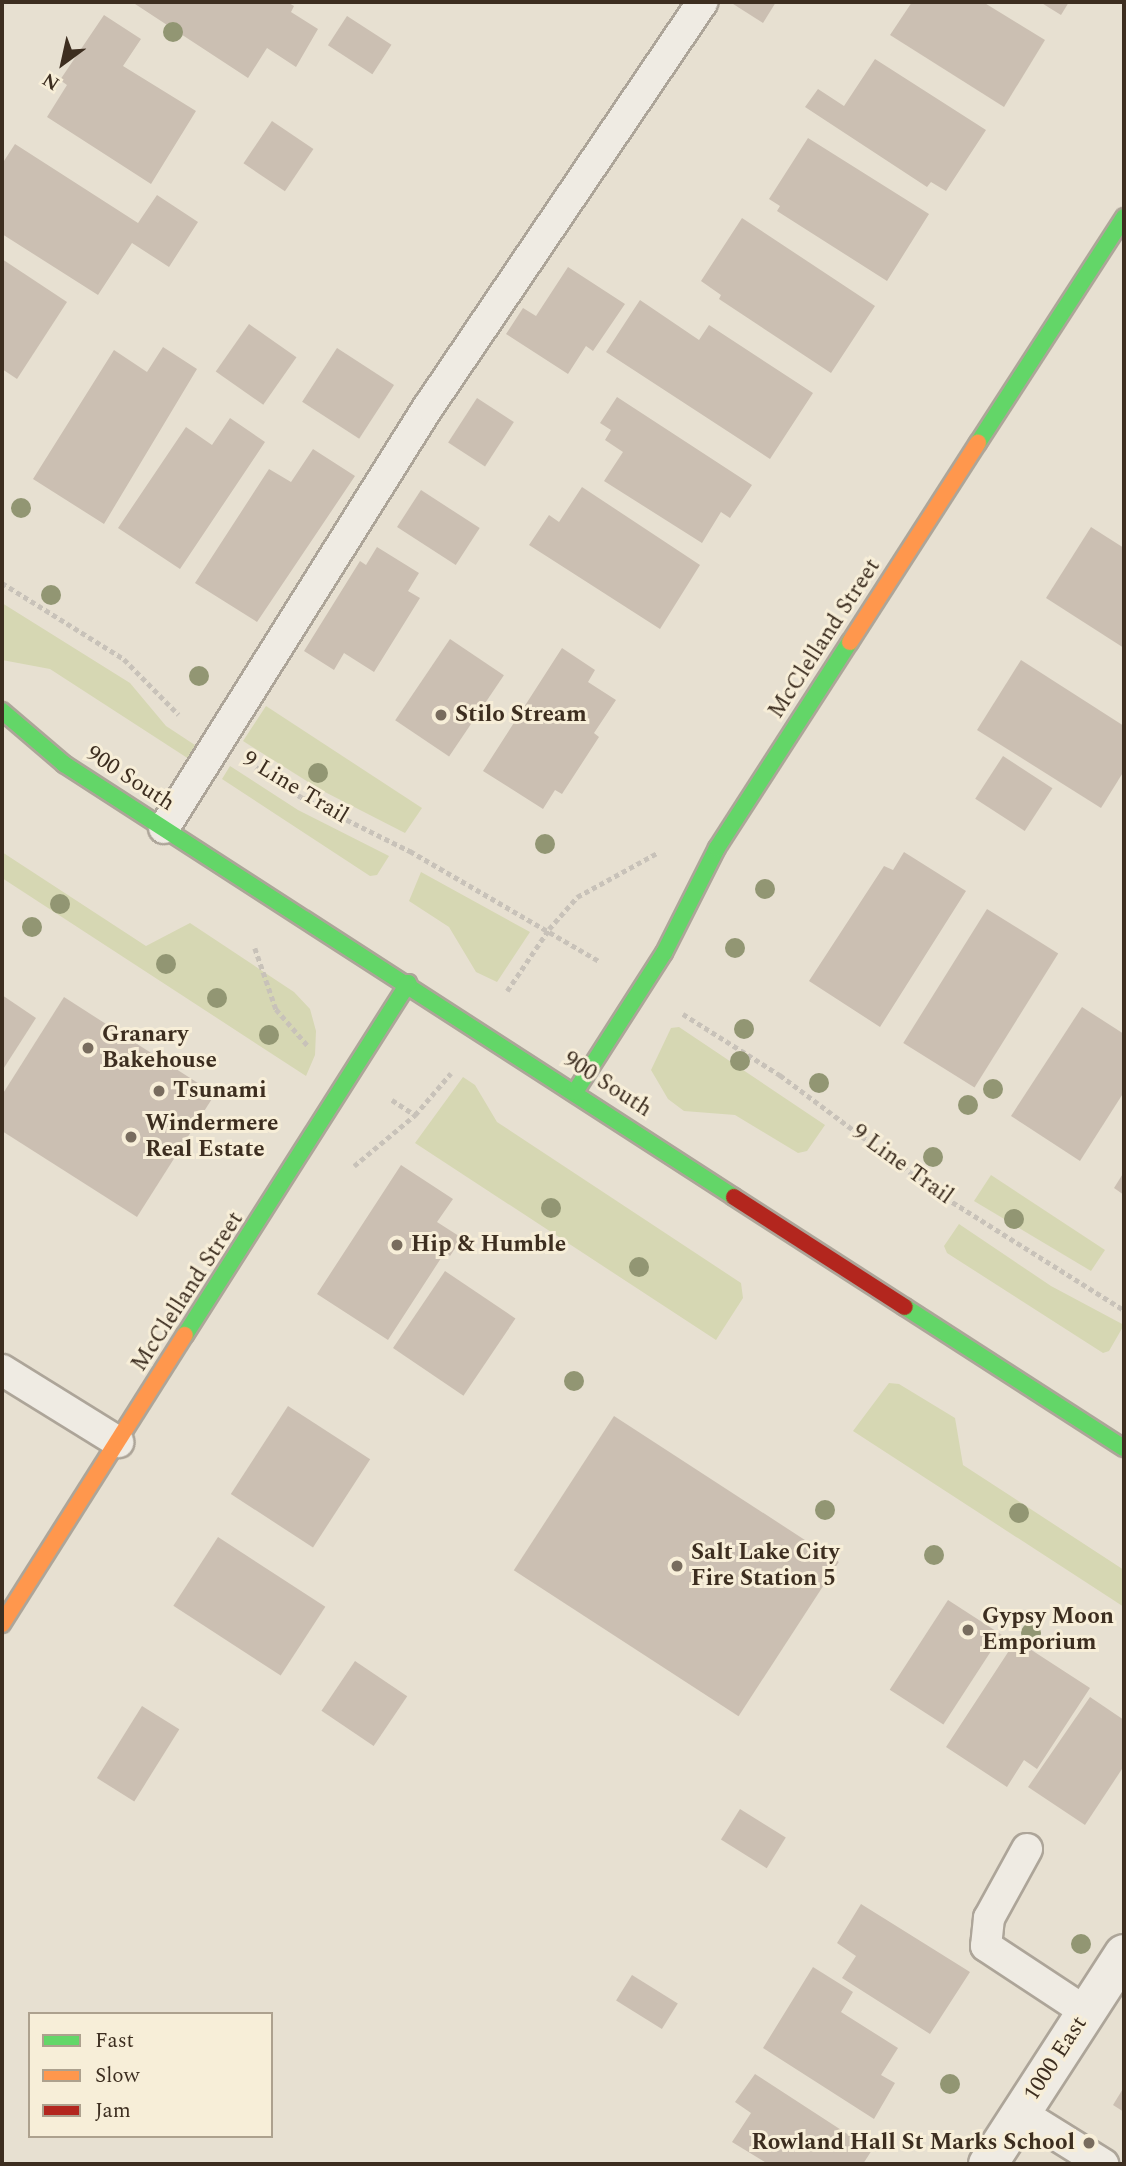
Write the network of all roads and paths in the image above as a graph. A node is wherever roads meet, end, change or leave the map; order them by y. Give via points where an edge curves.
1 (703, 2) edge
2 (1124, 217) edge
3 (2, 583) edge
4 (2, 711) edge
5 (2, 736) edge
6 (218, 742) junction
7 (64, 764) junction
8 (164, 828) junction
9 (664, 850) dead end
10 (549, 929) junction
11 (607, 966) dead end
12 (408, 983) junction
13 (506, 993) dead end
14 (684, 1014) dead end
15 (453, 1071) dead end
16 (575, 1091) junction
17 (386, 1138) dead end
18 (1124, 1310) edge
19 (2, 1370) edge
20 (118, 1443) junction
21 (1124, 1448) edge
22 (2, 1623) edge
23 (1027, 1849) dead end
24 (1124, 1954) edge
25 (1086, 2012) junction
26 (1021, 2113) junction
27 (988, 2164) edge
28 (1103, 2164) edge

1 - 6 lane via 429,406
2 - 16 street, McClelland Street via 717,848 664,953
3 - 6 path, 9 Line Trail via 124,659 168,708
4 - 7 street, 900 South
5 - 7 street, 900 South
6 - 8 lane
6 - 10 path, 9 Line Trail via 301,797 410,851
7 - 8 street, 900 South
8 - 12 street, 900 South
9 - 10 path via 577,897
10 - 11 path, 9 Line Trail
10 - 13 path
12 - 16 street, 900 South
12 - 20 street, McClelland Street
14 - 18 path, 9 Line Trail via 780,1075 938,1193
15 - 17 path via 415,1115
16 - 21 street, 900 South
19 - 20 lane
20 - 22 street, McClelland Street
23 - 25 lane via 989,1918 986,1946
24 - 25 street, 1000 East
25 - 26 street, 1000 East
26 - 27 street, 1000 East
26 - 28 lane

